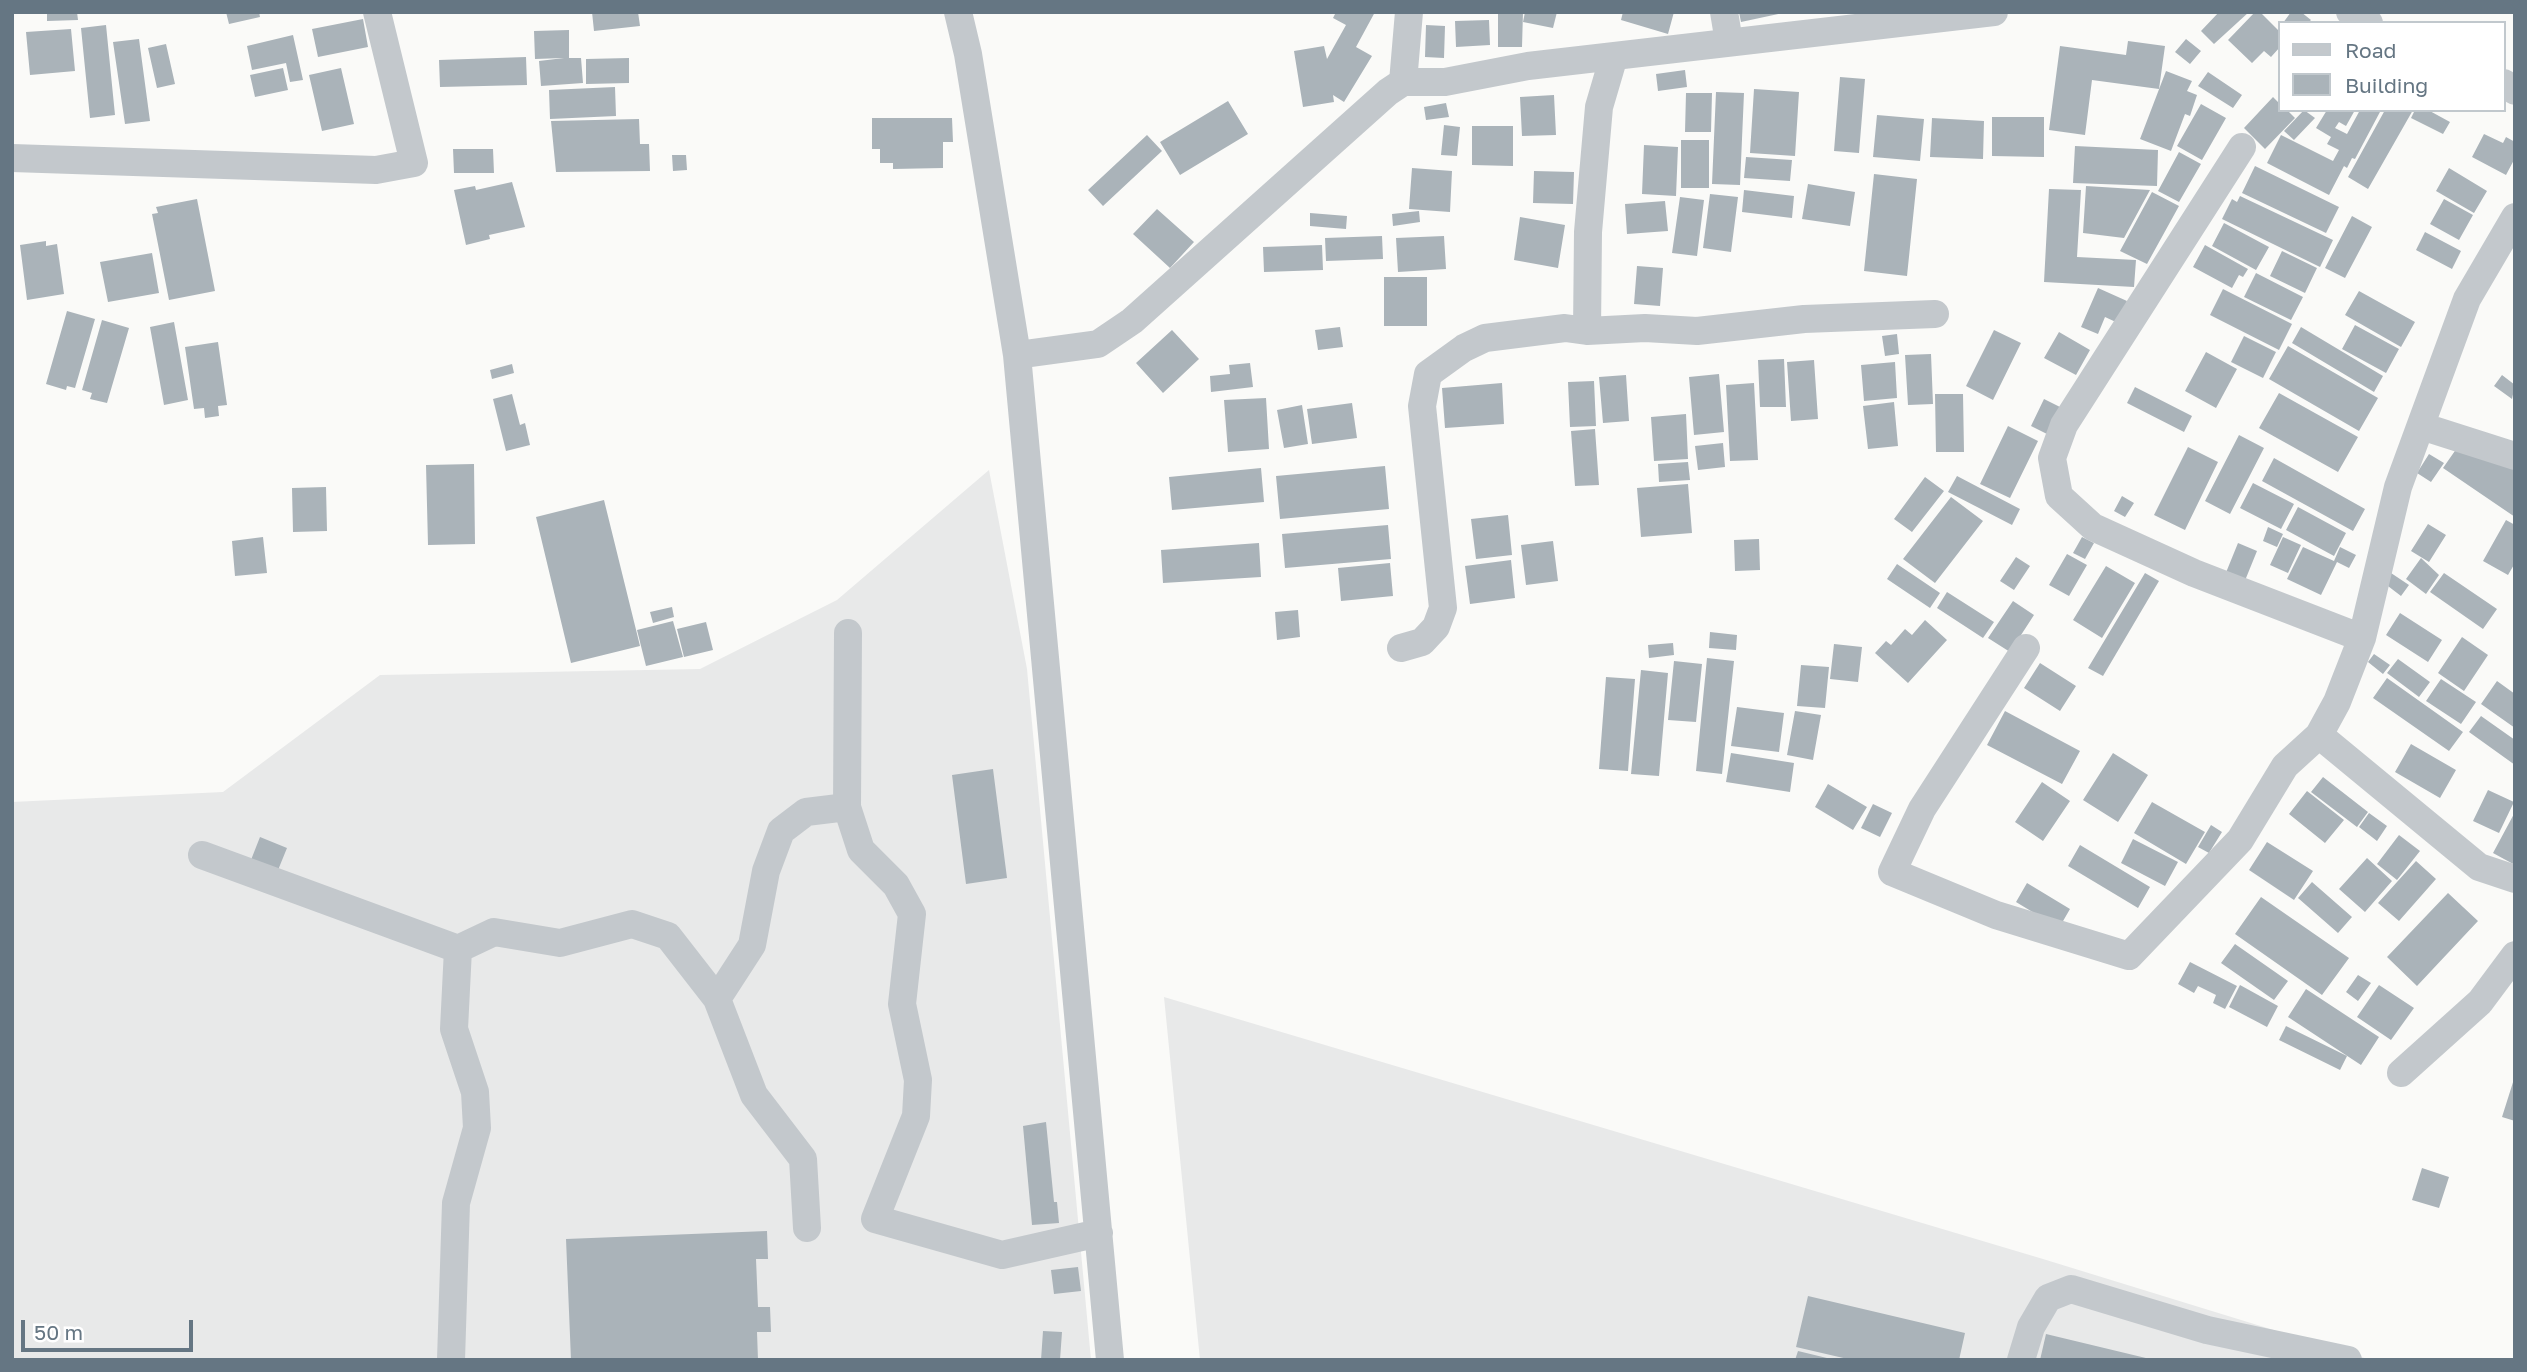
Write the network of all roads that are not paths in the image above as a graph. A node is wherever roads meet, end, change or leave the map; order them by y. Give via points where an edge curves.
1 (377, 12) edge
2 (958, 12) edge
3 (1409, 12) edge
4 (1724, 12) edge
5 (1994, 12) edge
6 (2350, 12) edge
7 (2366, 21) edge
8 (1729, 42) junction
9 (1615, 56) junction
10 (1403, 82) junction
11 (2242, 147) dead end
12 (12, 158) edge
13 (2515, 217) edge
14 (1935, 314) dead end
15 (1587, 331) junction
16 (1017, 355) junction
17 (2421, 426) junction
18 (2515, 456) edge
19 (848, 634) dead end
20 (2362, 638) junction
21 (1401, 648) dead end
22 (2026, 648) dead end
23 (2319, 735) junction
24 (847, 807) junction
25 (202, 855) dead end
26 (2515, 879) edge
27 (458, 949) junction
28 (2515, 955) edge
29 (717, 999) junction
30 (2401, 1073) dead end
31 (807, 1228) dead end
32 (1099, 1233) junction
33 (451, 1360) edge
34 (1111, 1360) edge
35 (2021, 1360) edge
36 (2348, 1360) edge

1 - 12 street via 414,163 376,170
2 - 16 street
3 - 10 street
4 - 8 street
5 - 8 street
6 - 7 street
8 - 9 street
9 - 10 street via 1478,73 1445,82
9 - 15 street via 1599,107 1588,232
10 - 16 street via 1132,321 1098,344
11 - 20 street via 2064,425 2052,458 2059,496 2093,527 2194,573
13 - 17 street via 2467,299
14 - 15 street via 1697,331
15 - 21 street via 1565,328 1485,338 1428,373 1422,406 1443,608 1436,627 1422,642
16 - 32 street
17 - 18 street
17 - 20 street via 2398,487
19 - 24 street
20 - 23 street
22 - 23 street via 1922,809 1892,872 1996,915 2065,937 2129,956 2240,840 2285,766
23 - 26 street via 2479,867
24 - 29 street via 806,812 781,831 766,871 752,945
24 - 32 street via 861,850 896,885 912,914 902,1004 918,1080 916,1116 875,1219 1002,1255
25 - 27 street
27 - 29 street via 494,932 560,943 632,924 668,936
27 - 33 street via 454,1029 475,1092 477,1128 456,1203
28 - 30 street via 2480,1002
29 - 31 street via 754,1095 803,1159
32 - 34 street
35 - 36 street via 2031,1327 2048,1297 2071,1289 2207,1330

